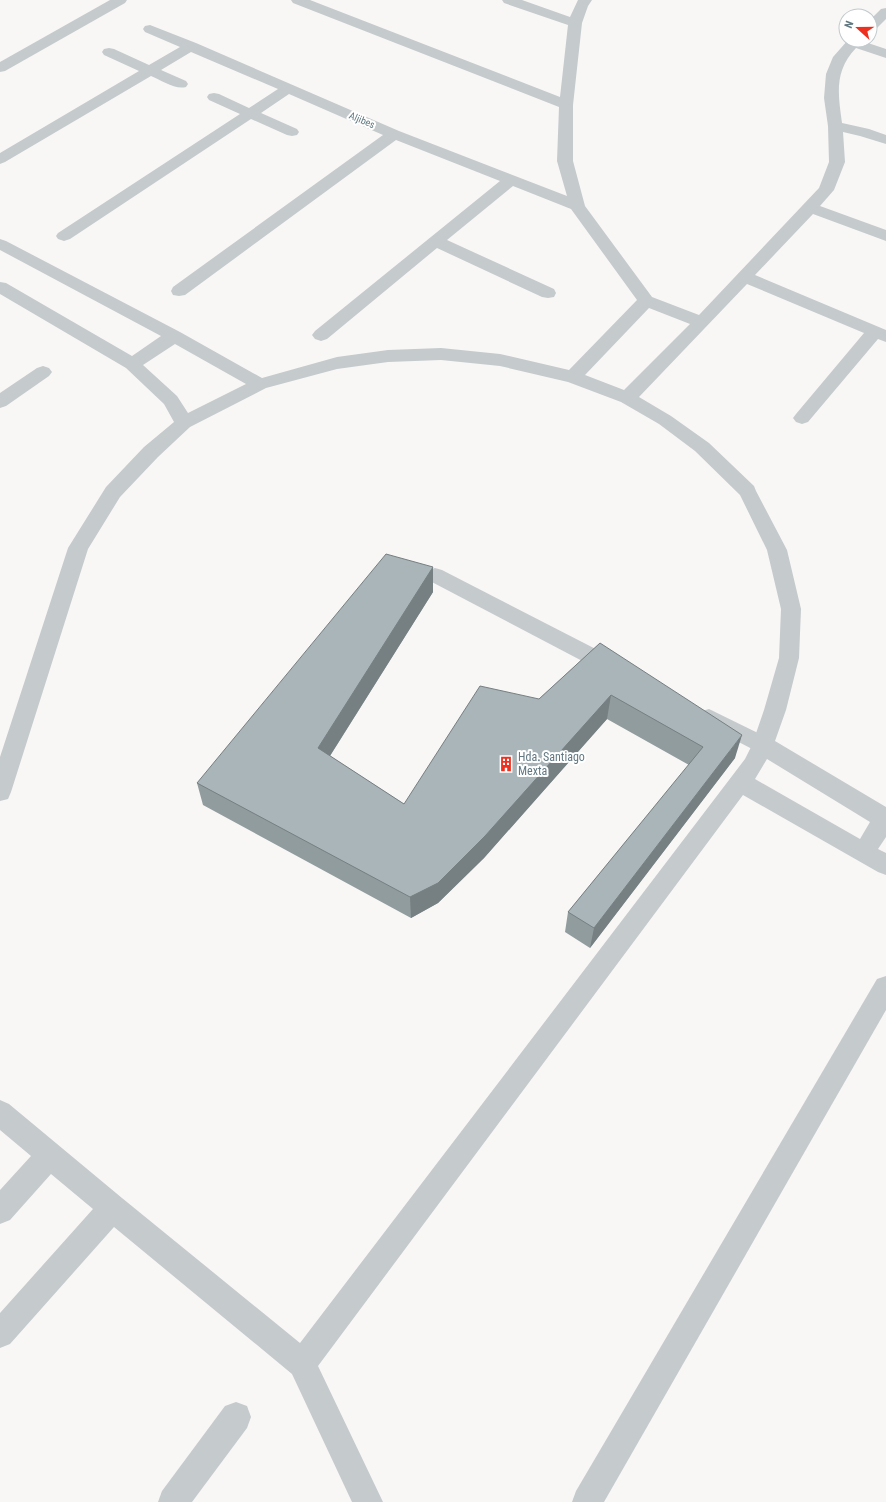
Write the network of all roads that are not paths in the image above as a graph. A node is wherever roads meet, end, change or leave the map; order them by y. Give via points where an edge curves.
1 (120, 0) edge
2 (298, 0) edge
3 (509, 0) edge
4 (585, 0) edge
5 (886, 12) edge
6 (878, 20) edge
7 (575, 23) junction
8 (150, 28) dead end
9 (191, 46) junction
10 (849, 48) edge
11 (870, 48) edge
12 (109, 52) dead end
13 (886, 54) edge
14 (0, 68) edge
15 (150, 70) junction
16 (181, 84) dead end
17 (289, 88) junction
18 (214, 97) dead end
19 (566, 105) junction
20 (251, 114) junction
21 (835, 126) junction
22 (292, 132) dead end
23 (394, 134) junction
24 (886, 140) edge
25 (0, 159) edge
26 (511, 180) junction
27 (577, 206) junction
28 (812, 208) junction
29 (64, 236) dead end
30 (886, 236) edge
31 (435, 241) junction
32 (0, 244) edge
33 (744, 277) junction
34 (0, 287) edge
35 (179, 291) dead end
36 (548, 293) dead end
37 (646, 301) junction
38 (702, 322) junction
39 (320, 334) dead end
40 (880, 334) edge
41 (174, 336) junction
42 (132, 364) junction
43 (43, 372) dead end
44 (573, 377) junction
45 (260, 384) junction
46 (627, 398) junction
47 (0, 402) edge
48 (802, 418) dead end
49 (184, 423) junction
50 (435, 575) dead end
51 (630, 676) edge
52 (693, 708) edge
53 (763, 745) junction
54 (740, 782) junction
55 (0, 792) edge
56 (886, 819) edge
57 (864, 852) junction
58 (886, 865) edge
59 (886, 987) edge
60 (0, 1112) edge
61 (49, 1156) junction
62 (112, 1208) junction
63 (0, 1210) edge
64 (0, 1334) edge
65 (302, 1364) junction
66 (236, 1417) dead end
67 (173, 1502) edge
68 (368, 1502) edge
69 (587, 1502) edge

1 - 14 street
2 - 19 street
3 - 7 street
4 - 7 street
5 - 6 street
7 - 19 street
8 - 9 street, Aljibes
9 - 15 street
9 - 17 street, Aljibes
10 - 21 street via 840,57 833,74 830,98
11 - 13 street
12 - 15 street
15 - 16 street
15 - 25 street
17 - 20 street
17 - 23 street, Aljibes
18 - 20 street
19 - 27 street via 565,161
20 - 22 street
20 - 29 street
21 - 24 street
21 - 28 street via 838,162 826,190
23 - 26 street, Aljibes
23 - 35 street
26 - 27 street, Aljibes
26 - 31 street
27 - 37 street
28 - 30 street
28 - 33 street
31 - 36 street
31 - 39 street
32 - 41 street
33 - 38 street
33 - 40 street
34 - 42 street
37 - 38 street
37 - 44 street
38 - 46 street
40 - 48 street
41 - 42 street
41 - 45 street
42 - 49 street via 171,400
43 - 47 street
44 - 45 street via 500,360 441,354 388,356 338,363
44 - 46 street
45 - 49 street
46 - 53 street via 665,420 702,447 747,491 777,550 791,609 789,658
49 - 55 street via 151,452 113,492 78,548
50 - 51 lane
52 - 53 lane
53 - 54 street via 753,765
53 - 56 street
54 - 57 street
54 - 65 street
56 - 57 street
57 - 58 street
59 - 69 street
60 - 61 street
61 - 62 street
61 - 63 street
62 - 64 street
62 - 65 street
65 - 68 street
66 - 67 street

